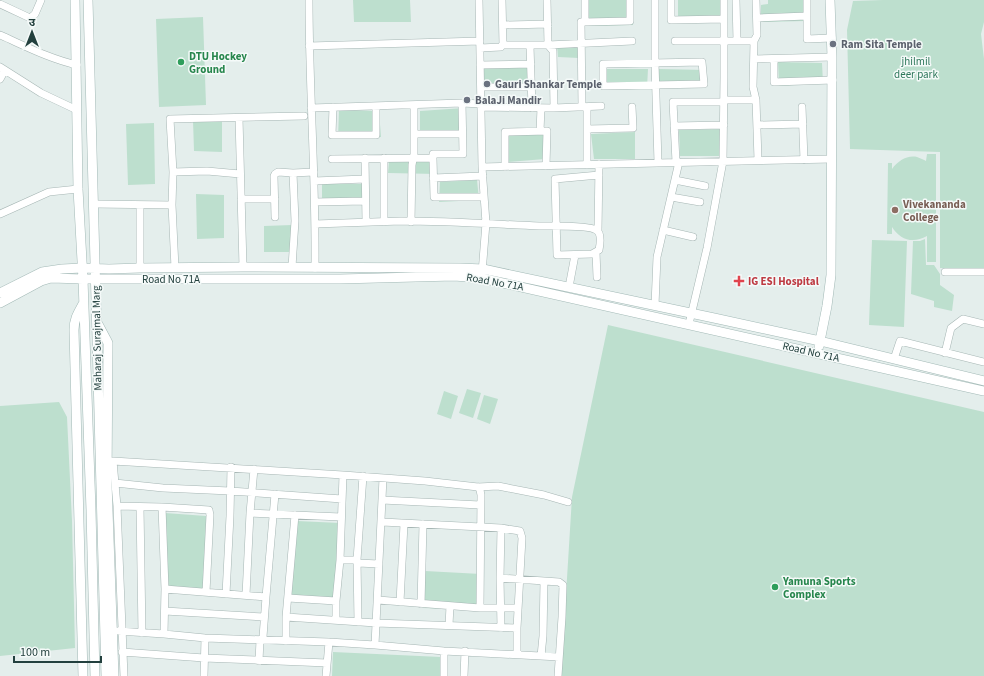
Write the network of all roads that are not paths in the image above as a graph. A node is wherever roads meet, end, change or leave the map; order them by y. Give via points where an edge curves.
1 (41, 0) edge
2 (75, 0) edge
3 (88, 0) edge
4 (309, 0) edge
5 (479, 0) edge
6 (502, 0) edge
7 (547, 0) edge
8 (585, 0) edge
9 (630, 0) edge
10 (655, 0) edge
11 (671, 0) edge
12 (724, 0) edge
13 (736, 0) edge
14 (756, 0) edge
15 (807, 0) edge
16 (830, 0) edge
17 (2, 4) edge
18 (807, 16) junction
19 (757, 18) junction
20 (724, 19) junction
21 (585, 22) junction
22 (548, 24) junction
23 (503, 25) junction
24 (0, 36) edge
25 (832, 38) junction
26 (632, 41) dead end
27 (675, 41) dead end
28 (724, 41) junction
29 (737, 41) junction
30 (754, 41) junction
31 (582, 43) junction
32 (480, 44) junction
33 (309, 46) junction
34 (503, 46) junction
35 (530, 46) junction
36 (548, 46) junction
37 (832, 57) junction
38 (754, 59) junction
39 (774, 59) junction
40 (655, 63) junction
41 (531, 64) junction
42 (77, 65) junction
43 (480, 65) junction
44 (2, 68) edge
45 (0, 79) edge
46 (832, 80) junction
47 (656, 85) junction
48 (531, 87) junction
49 (481, 88) junction
50 (756, 100) junction
51 (724, 101) junction
52 (462, 103) junction
53 (414, 104) junction
54 (481, 105) junction
55 (376, 106) junction
56 (601, 106) dead end
57 (802, 106) dead end
58 (332, 107) junction
59 (584, 107) junction
60 (632, 107) dead end
61 (312, 108) junction
62 (532, 108) junction
63 (541, 108) junction
64 (554, 108) junction
65 (77, 110) junction
66 (304, 116) dead end
67 (239, 118) junction
68 (803, 124) junction
69 (724, 125) junction
70 (757, 125) junction
71 (674, 126) junction
72 (587, 129) junction
73 (540, 131) junction
74 (414, 134) junction
75 (462, 134) junction
76 (365, 158) junction
77 (384, 158) junction
78 (413, 158) junction
79 (433, 158) junction
80 (332, 159) dead end
81 (832, 159) junction
82 (758, 160) junction
83 (804, 160) junction
84 (678, 162) junction
85 (723, 162) junction
86 (658, 163) junction
87 (599, 164) junction
88 (587, 165) junction
89 (546, 166) junction
90 (482, 167) junction
91 (504, 167) junction
92 (173, 172) junction
93 (314, 172) junction
94 (293, 173) junction
95 (240, 174) junction
96 (599, 175) junction
97 (483, 176) junction
98 (433, 178) junction
99 (365, 179) junction
100 (675, 180) junction
101 (314, 181) junction
102 (704, 186) dead end
103 (78, 188) junction
104 (484, 197) junction
105 (671, 197) junction
106 (241, 199) junction
107 (275, 199) junction
108 (365, 201) junction
109 (315, 202) junction
110 (700, 202) dead end
111 (94, 204) junction
112 (140, 205) junction
113 (172, 205) junction
114 (0, 214) edge
115 (275, 217) dead end
116 (366, 222) junction
117 (384, 222) junction
118 (411, 222) junction
119 (486, 223) junction
120 (315, 224) junction
121 (556, 226) junction
122 (663, 230) junction
123 (598, 231) junction
124 (694, 238) dead end
125 (596, 252) junction
126 (574, 255) junction
127 (243, 267) junction
128 (82, 268) junction
129 (140, 268) junction
130 (175, 268) junction
131 (292, 268) junction
132 (315, 268) junction
133 (96, 269) junction
134 (946, 272) dead end
135 (984, 272) edge
136 (482, 274) junction
137 (597, 277) dead end
138 (83, 279) junction
139 (96, 279) junction
140 (569, 287) junction
141 (0, 293) edge
142 (0, 303) edge
143 (83, 303) junction
144 (655, 305) junction
145 (691, 313) junction
146 (689, 324) junction
147 (984, 324) edge
148 (820, 341) junction
149 (817, 353) junction
150 (945, 353) junction
151 (894, 359) junction
152 (984, 362) edge
153 (984, 381) edge
154 (984, 391) edge
155 (231, 467) junction
156 (254, 469) junction
157 (343, 474) junction
158 (363, 476) junction
159 (383, 478) junction
160 (107, 483) junction
161 (478, 487) junction
162 (230, 491) junction
163 (252, 493) junction
164 (275, 494) junction
165 (342, 499) junction
166 (382, 500) junction
167 (568, 502) dead end
168 (480, 505) junction
169 (117, 506) junction
170 (140, 507) junction
171 (162, 507) junction
172 (250, 513) junction
173 (273, 514) junction
174 (295, 515) junction
175 (341, 517) junction
176 (382, 522) junction
177 (404, 524) junction
178 (423, 524) junction
179 (481, 528) junction
180 (502, 528) junction
181 (340, 560) junction
182 (358, 562) junction
183 (379, 564) junction
184 (500, 578) junction
185 (520, 579) junction
186 (544, 581) junction
187 (165, 589) junction
188 (206, 592) junction
189 (226, 594) junction
190 (246, 595) junction
191 (266, 597) junction
192 (288, 598) junction
193 (378, 600) junction
194 (336, 601) junction
195 (400, 602) junction
196 (421, 604) junction
197 (450, 606) junction
198 (500, 607) junction
199 (480, 608) junction
200 (518, 608) junction
201 (165, 612) junction
202 (264, 617) junction
203 (286, 617) junction
204 (336, 620) junction
205 (358, 622) junction
206 (376, 623) junction
207 (449, 626) junction
208 (501, 628) junction
209 (517, 628) junction
210 (113, 631) junction
211 (142, 633) junction
212 (82, 634) junction
213 (164, 634) junction
214 (94, 635) junction
215 (205, 638) junction
216 (260, 640) junction
217 (286, 641) junction
218 (329, 642) junction
219 (375, 645) junction
220 (444, 651) junction
221 (122, 652) junction
222 (465, 652) junction
223 (517, 654) junction
224 (541, 656) junction
225 (559, 657) junction
226 (204, 658) junction
227 (259, 661) junction
228 (327, 663) junction
229 (83, 676) edge
230 (95, 676) edge
231 (106, 676) edge
232 (114, 676) edge
233 (124, 676) edge
234 (204, 676) edge
235 (326, 676) edge
236 (444, 676) edge
237 (464, 676) edge
238 (558, 676) edge

1 - 17 street via 35,14 30,18
2 - 42 street, Maharaj Surajmal Marg
3 - 111 street, Maharaj Surajmal Marg
4 - 33 street
5 - 32 street
6 - 23 street
7 - 22 street
8 - 21 street
9 - 21 street via 630,21
10 - 40 street
11 - 20 street via 672,20
12 - 20 street
13 - 29 street
14 - 19 street
15 - 18 street
16 - 25 street
18 - 19 street
18 - 25 street via 807,38
19 - 30 street via 757,34
20 - 28 street
21 - 31 street via 582,22
22 - 23 street
22 - 36 street
23 - 34 street
24 - 42 street via 42,54
25 - 37 street
26 - 31 street
27 - 28 street
28 - 29 street
28 - 51 street
29 - 30 street
30 - 38 street
31 - 36 street
31 - 59 street
32 - 33 street
32 - 34 street
32 - 43 street
33 - 61 street
34 - 35 street
35 - 36 street
35 - 41 street
36 - 64 street via 553,51
37 - 39 street
37 - 46 street
38 - 39 street
38 - 50 street via 753,88
39 - 46 street via 774,82
40 - 47 street
40 - 47 street via 702,62 704,84
40 - 47 street via 603,64 603,86
41 - 43 street
41 - 48 street
42 - 65 street, Maharaj Surajmal Marg
43 - 49 street
44 - 45 street
44 - 65 street via 42,93
46 - 81 street
47 - 86 street
48 - 49 street
48 - 62 street
49 - 54 street
50 - 51 street
50 - 70 street
51 - 69 street
51 - 71 street via 673,102
52 - 53 street
52 - 54 street
52 - 75 street
53 - 55 street
53 - 74 street
54 - 62 street
54 - 90 street
55 - 58 street
55 - 58 street via 376,135 332,135
56 - 59 street
57 - 68 street
58 - 61 street
59 - 64 street
59 - 72 street
60 - 72 street via 633,128
61 - 93 street
62 - 63 street
63 - 64 street
63 - 73 street
65 - 103 street, Maharaj Surajmal Marg
66 - 67 street
67 - 92 street via 170,118
67 - 95 street
68 - 70 street
68 - 83 street
69 - 71 street
69 - 85 street
70 - 82 street
71 - 84 street
72 - 88 street
73 - 89 street via 547,131
73 - 91 street via 504,132
74 - 75 street
74 - 78 street
75 - 79 street via 462,154 433,154
76 - 77 street
76 - 80 street
76 - 99 street
77 - 78 street
77 - 117 street
78 - 79 street
78 - 118 street
79 - 98 street
81 - 83 street
81 - 148 street via 831,275
82 - 83 street
82 - 85 street
84 - 85 street
84 - 86 street
84 - 100 street
85 - 145 street
86 - 87 street
87 - 88 street
87 - 96 street
88 - 89 street
89 - 91 street
90 - 91 street
90 - 97 street
92 - 95 street via 207,171
92 - 113 street
93 - 94 street
93 - 101 street
94 - 107 street via 275,174
94 - 131 street via 295,221
95 - 106 street
96 - 121 street via 555,179
96 - 123 street
97 - 98 street
97 - 104 street
98 - 104 street via 434,197
99 - 101 street
99 - 108 street
100 - 102 street
100 - 105 street
101 - 109 street
103 - 114 street via 49,192
103 - 128 street, Maharaj Surajmal Marg
104 - 119 street
105 - 110 street
105 - 122 street
106 - 107 street
106 - 127 street
107 - 115 street
108 - 109 street
108 - 116 street
109 - 120 street
111 - 112 street
111 - 133 street, Maharaj Surajmal Marg
112 - 113 street
112 - 129 street
113 - 130 street
116 - 117 street
116 - 120 street
117 - 118 street
118 - 119 street
119 - 121 street
119 - 136 street
120 - 132 street
121 - 123 street via 584,227
121 - 126 street via 557,255
122 - 124 street
122 - 144 street via 657,257
123 - 125 street via 600,244
125 - 126 street
125 - 137 street
126 - 140 street
127 - 130 street, Road No 71A
127 - 131 street, Road No 71A
128 - 133 street, Road No 71A
128 - 138 street, Maharaj Surajmal Marg
128 - 141 street, Road No 71A via 42,272
129 - 130 street, Road No 71A
129 - 133 street, Road No 71A
131 - 132 street, Road No 71A
132 - 136 street, Road No 71A via 460,268
133 - 139 street, Maharaj Surajmal Marg
134 - 135 street
136 - 139 street, Road No 71A via 340,279
136 - 140 street, Road No 71A
136 - 146 street, Road No 71A
138 - 139 street, Road No 71A
138 - 142 street, Road No 71A via 51,278
138 - 143 street, Maharaj Surajmal Marg
139 - 160 street, Maharaj Surajmal Marg via 97,323 108,343
140 - 144 street, Road No 71A
143 - 212 street, Maharaj Surajmal Marg via 74,322
143 - 214 street, Maharaj Surajmal Marg
144 - 145 street, Road No 71A
145 - 146 street
145 - 148 street, Road No 71A
146 - 149 street, Road No 71A
147 - 150 street via 963,319 951,328
148 - 149 street
148 - 151 street, Road No 71A
149 - 154 street, Road No 71A
150 - 151 street via 900,341
150 - 152 street
151 - 153 street, Road No 71A
155 - 156 street
155 - 160 street via 113,461
155 - 162 street
156 - 157 street
156 - 163 street
157 - 158 street
157 - 165 street
158 - 159 street
158 - 182 street
159 - 161 street
159 - 166 street
160 - 162 street
160 - 169 street
160 - 210 street
161 - 167 street via 498,486
161 - 168 street
162 - 163 street
162 - 189 street
163 - 164 street
163 - 172 street
164 - 165 street
164 - 173 street
165 - 175 street
166 - 168 street
166 - 176 street
168 - 179 street
169 - 170 street
169 - 210 street
170 - 171 street
170 - 211 street
171 - 187 street
171 - 188 street via 209,510
172 - 173 street
172 - 190 street
173 - 174 street
173 - 191 street
174 - 175 street
174 - 192 street
175 - 181 street
176 - 177 street
176 - 183 street
177 - 178 street
177 - 195 street
178 - 179 street
178 - 196 street
179 - 180 street
179 - 199 street
180 - 184 street
180 - 185 street via 520,531
181 - 182 street
181 - 194 street
182 - 183 street
182 - 205 street
183 - 193 street
184 - 185 street
184 - 198 street
185 - 186 street
185 - 200 street
186 - 224 street
186 - 225 street via 559,582 563,587
187 - 188 street
187 - 201 street
188 - 189 street
189 - 190 street
190 - 191 street
191 - 202 street
192 - 194 street
192 - 203 street
193 - 195 street
193 - 206 street
194 - 204 street
195 - 196 street
196 - 197 street
197 - 199 street
197 - 207 street
198 - 199 street
198 - 200 street
198 - 208 street
200 - 209 street
201 - 202 street
201 - 213 street
202 - 216 street via 263,637
203 - 204 street
203 - 217 street
204 - 205 street
205 - 206 street
206 - 207 street
206 - 219 street
207 - 208 street
208 - 209 street
209 - 223 street
210 - 211 street
210 - 221 street
210 - 231 street
210 - 232 street
211 - 213 street
212 - 214 street
212 - 229 street, Maharaj Surajmal Marg
213 - 215 street
214 - 230 street, Maharaj Surajmal Marg
215 - 216 street
215 - 226 street
216 - 217 street
216 - 227 street
217 - 218 street
218 - 219 street
218 - 228 street
219 - 220 street
220 - 222 street
220 - 236 street
221 - 226 street
221 - 233 street
222 - 223 street
222 - 237 street
223 - 224 street
224 - 225 street
225 - 238 street
226 - 227 street
226 - 234 street
227 - 228 street
228 - 235 street

